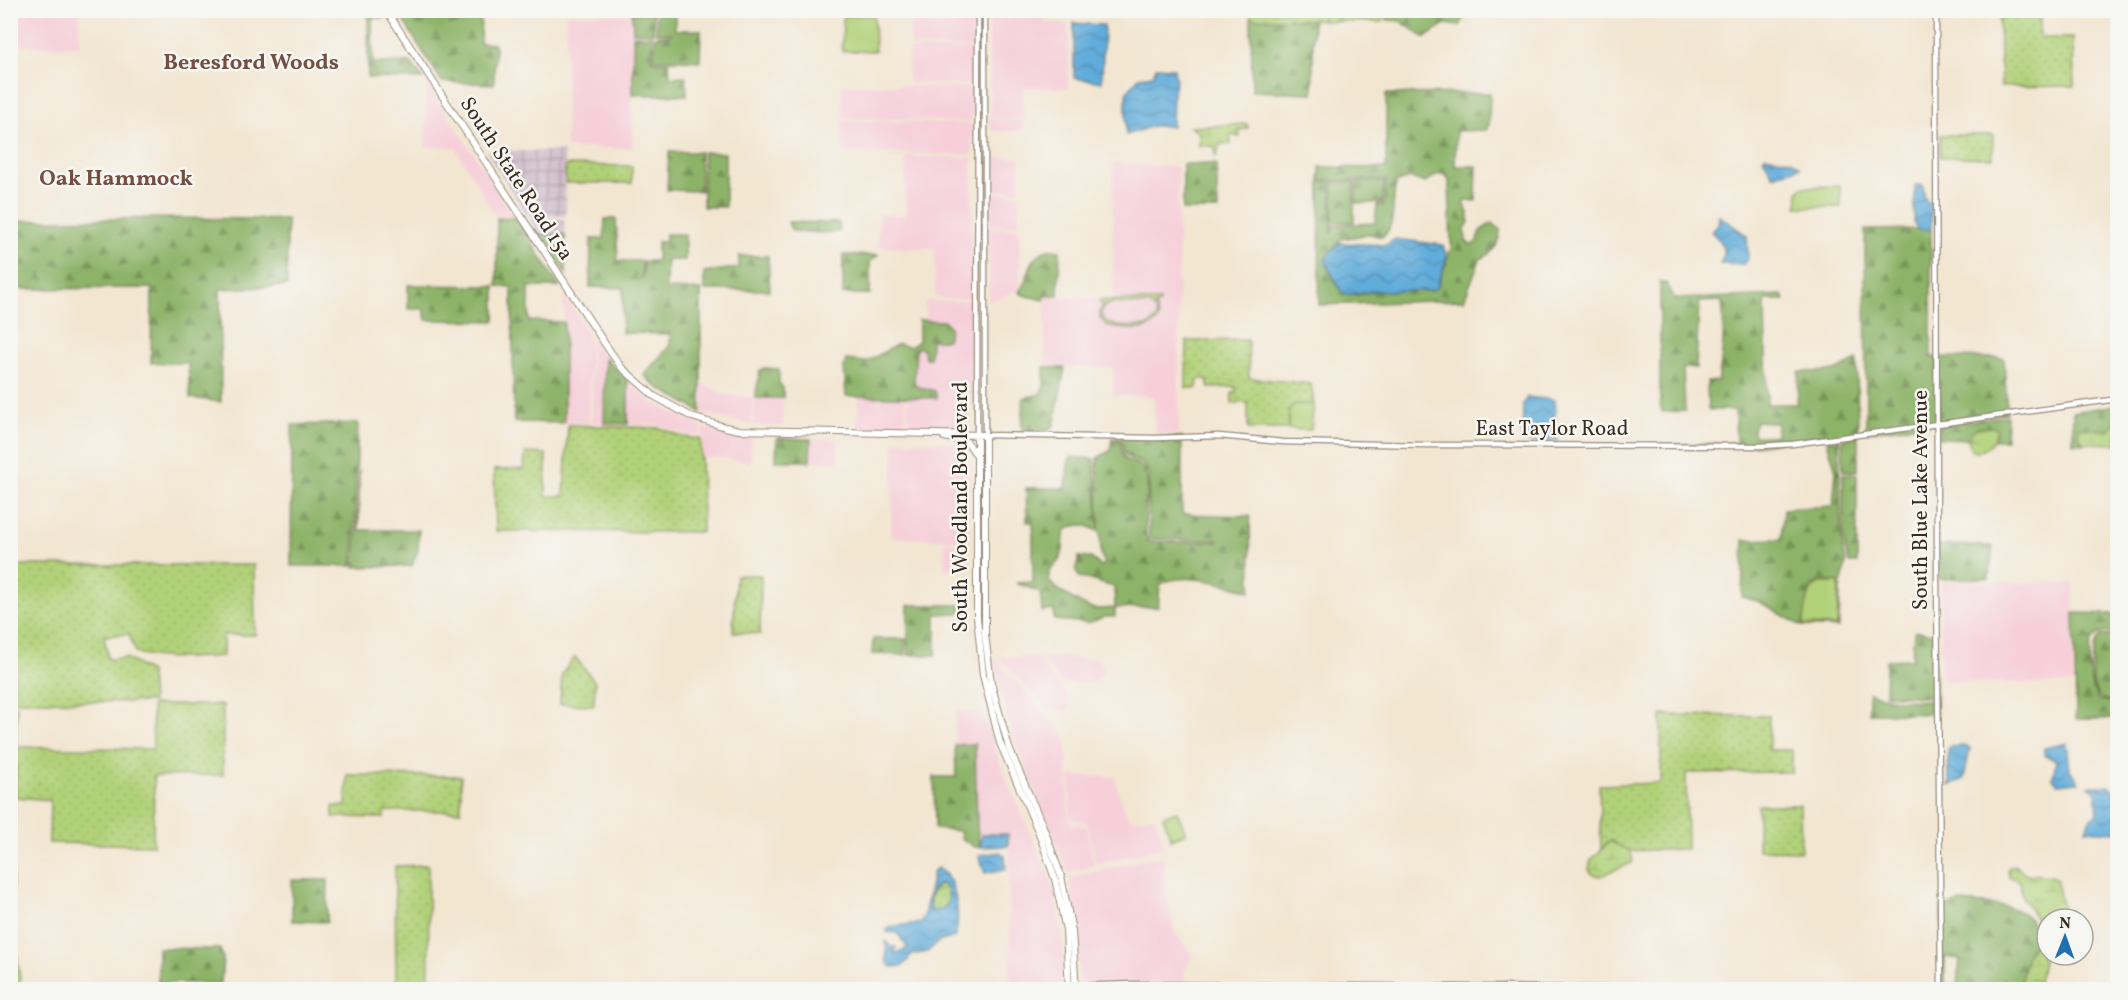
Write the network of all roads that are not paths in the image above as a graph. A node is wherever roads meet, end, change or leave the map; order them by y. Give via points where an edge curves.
1 (386, 10) edge
2 (978, 10) edge
3 (985, 10) edge
4 (1936, 10) edge
5 (981, 195) junction
6 (621, 364) junction
7 (626, 372) junction
8 (650, 388) junction
9 (2118, 399) edge
10 (668, 405) junction
11 (700, 416) junction
12 (1938, 424) junction
13 (743, 429) junction
14 (788, 430) junction
15 (906, 434) junction
16 (985, 435) junction
17 (977, 436) junction
18 (944, 437) junction
19 (977, 458) junction
20 (977, 531) junction
21 (977, 543) junction
22 (985, 543) junction
23 (985, 553) junction
24 (979, 648) junction
25 (987, 656) junction
26 (994, 710) junction
27 (1059, 881) junction
28 (1069, 988) edge
29 (1076, 988) edge
30 (1795, 990) edge
31 (1941, 990) edge

1 - 6 highway, South State Road 15a
2 - 5 main road, South Woodland Boulevard
3 - 5 main road, South Woodland Boulevard
4 - 12 main road, South Blue Lake Avenue
5 - 16 main road, South Woodland Boulevard
5 - 17 main road, South Woodland Boulevard
6 - 7 highway, South State Road 15a
6 - 8 highway, South State Road 15a
7 - 8 highway
7 - 10 highway, South State Road 15a
8 - 11 highway, South State Road 15a
9 - 12 main road, East Taylor Road
10 - 11 highway
10 - 13 highway, South State Road 15a via 704,421
11 - 13 highway, South State Road 15a
12 - 16 main road, East Taylor Road via 1761,446 1411,445 1283,442 1223,436
12 - 31 main road, South Blue Lake Avenue
13 - 14 highway, South State Road 15a
14 - 15 highway
14 - 15 highway
15 - 17 highway
15 - 18 highway
16 - 17 highway
16 - 22 highway, South Woodland Boulevard
17 - 18 highway
17 - 19 highway, South Woodland Boulevard
18 - 19 highway via 968,442
19 - 20 highway, South Woodland Boulevard
20 - 21 highway, South Woodland Boulevard
20 - 22 highway
21 - 23 highway
21 - 24 highway, South Woodland Boulevard
22 - 23 highway, South Woodland Boulevard
23 - 25 highway, South Woodland Boulevard
24 - 25 highway
24 - 26 highway, South Woodland Boulevard via 988,699
25 - 26 highway, South Woodland Boulevard
26 - 27 highway, South Woodland Boulevard via 1047,835
26 - 27 highway, South Woodland Boulevard via 1004,752
27 - 28 highway, South Woodland Boulevard
27 - 29 highway via 1067,905
28 - 29 main road
29 - 30 main road via 1139,985

